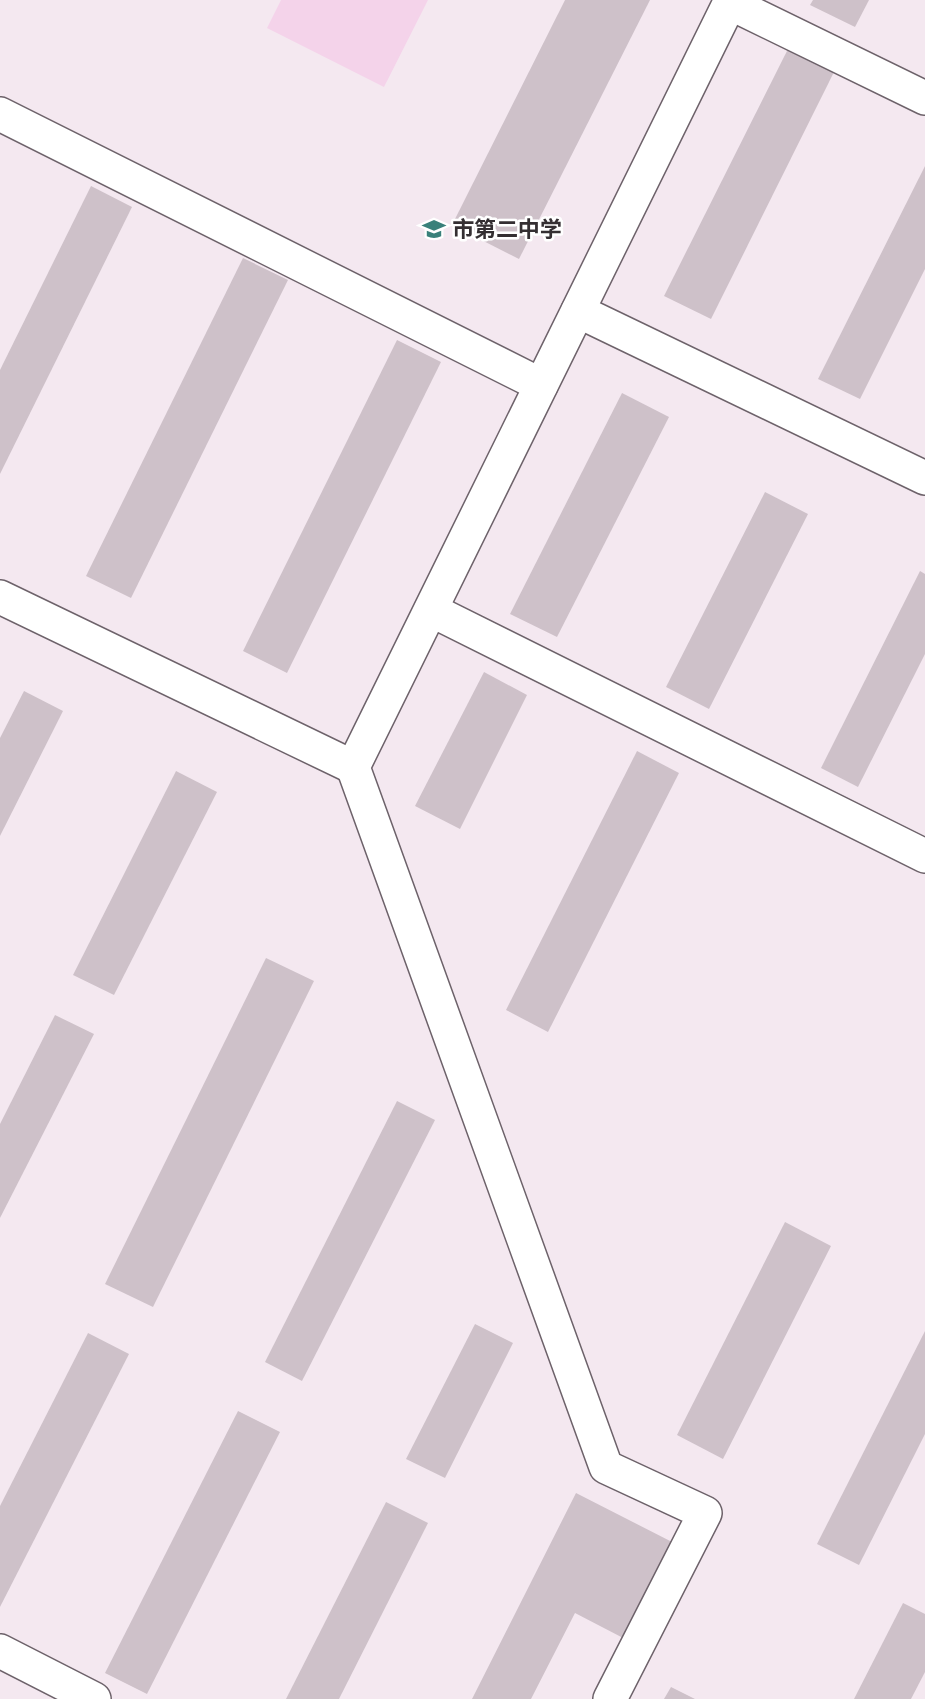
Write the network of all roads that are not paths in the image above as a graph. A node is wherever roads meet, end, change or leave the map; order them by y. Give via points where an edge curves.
1 (730, 1) edge
2 (925, 98) edge
3 (0, 114) edge
4 (578, 310) junction
5 (542, 385) junction
6 (925, 478) edge
7 (0, 597) edge
8 (431, 610) junction
9 (353, 767) junction
10 (925, 856) edge
11 (0, 1652) edge
12 (94, 1699) edge
13 (610, 1699) edge

1 - 2 street
1 - 4 street
3 - 5 street
4 - 5 street
4 - 6 street
5 - 8 street
7 - 9 street
8 - 9 street
8 - 10 street
9 - 13 street via 606,1467 705,1513
11 - 12 street

